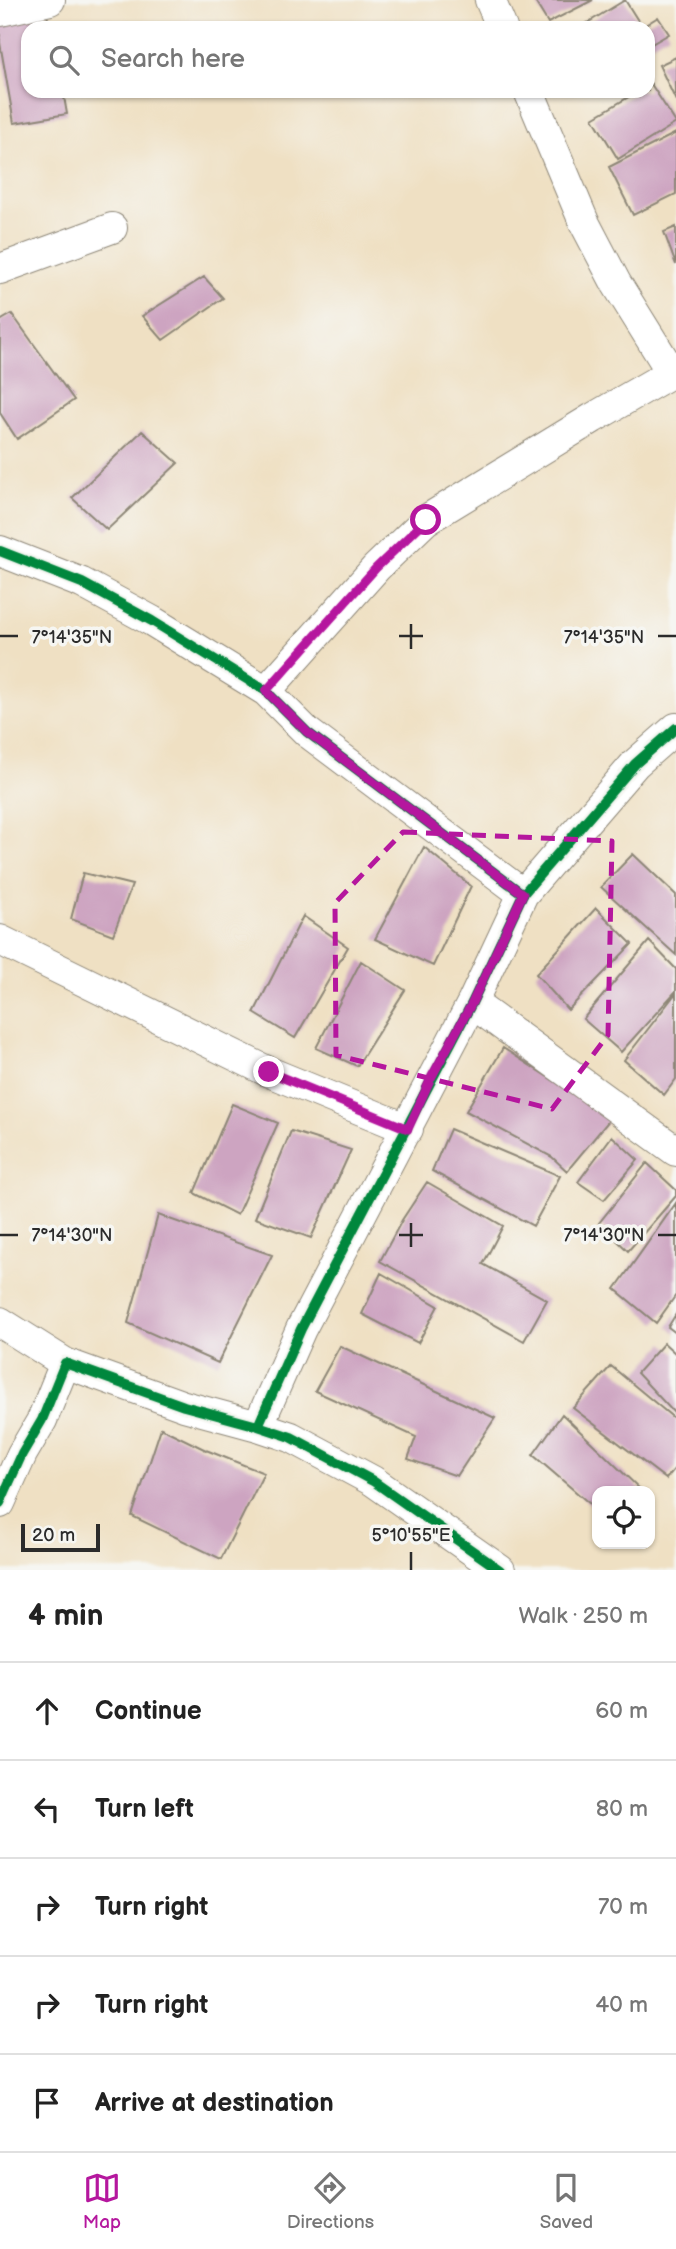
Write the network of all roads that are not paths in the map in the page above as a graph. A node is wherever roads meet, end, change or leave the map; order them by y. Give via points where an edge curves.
1 (50, 0) edge
2 (490, 0) edge
3 (0, 11) edge
4 (499, 21) edge
5 (532, 98) edge
6 (112, 228) dead end
7 (0, 269) edge
8 (674, 372) edge
9 (0, 551) edge
10 (266, 691) junction
11 (676, 728) edge
12 (523, 894) junction
13 (0, 940) edge
14 (472, 1003) junction
15 (408, 1129) junction
16 (674, 1147) edge
17 (0, 1322) edge
18 (65, 1363) junction
19 (258, 1426) junction
20 (0, 1503) edge
21 (500, 1570) edge

1 - 3 street
2 - 4 street
5 - 8 street via 584,222 616,283
6 - 7 street
8 - 10 street via 426,520 376,568
9 - 10 street via 82,583
10 - 12 street via 307,732
11 - 12 street via 635,764
12 - 14 street
13 - 15 street via 269,1072
14 - 15 street
14 - 16 street
15 - 19 street via 301,1329
17 - 18 street
18 - 19 street via 184,1406
18 - 20 street
19 - 21 street via 291,1437 373,1481

